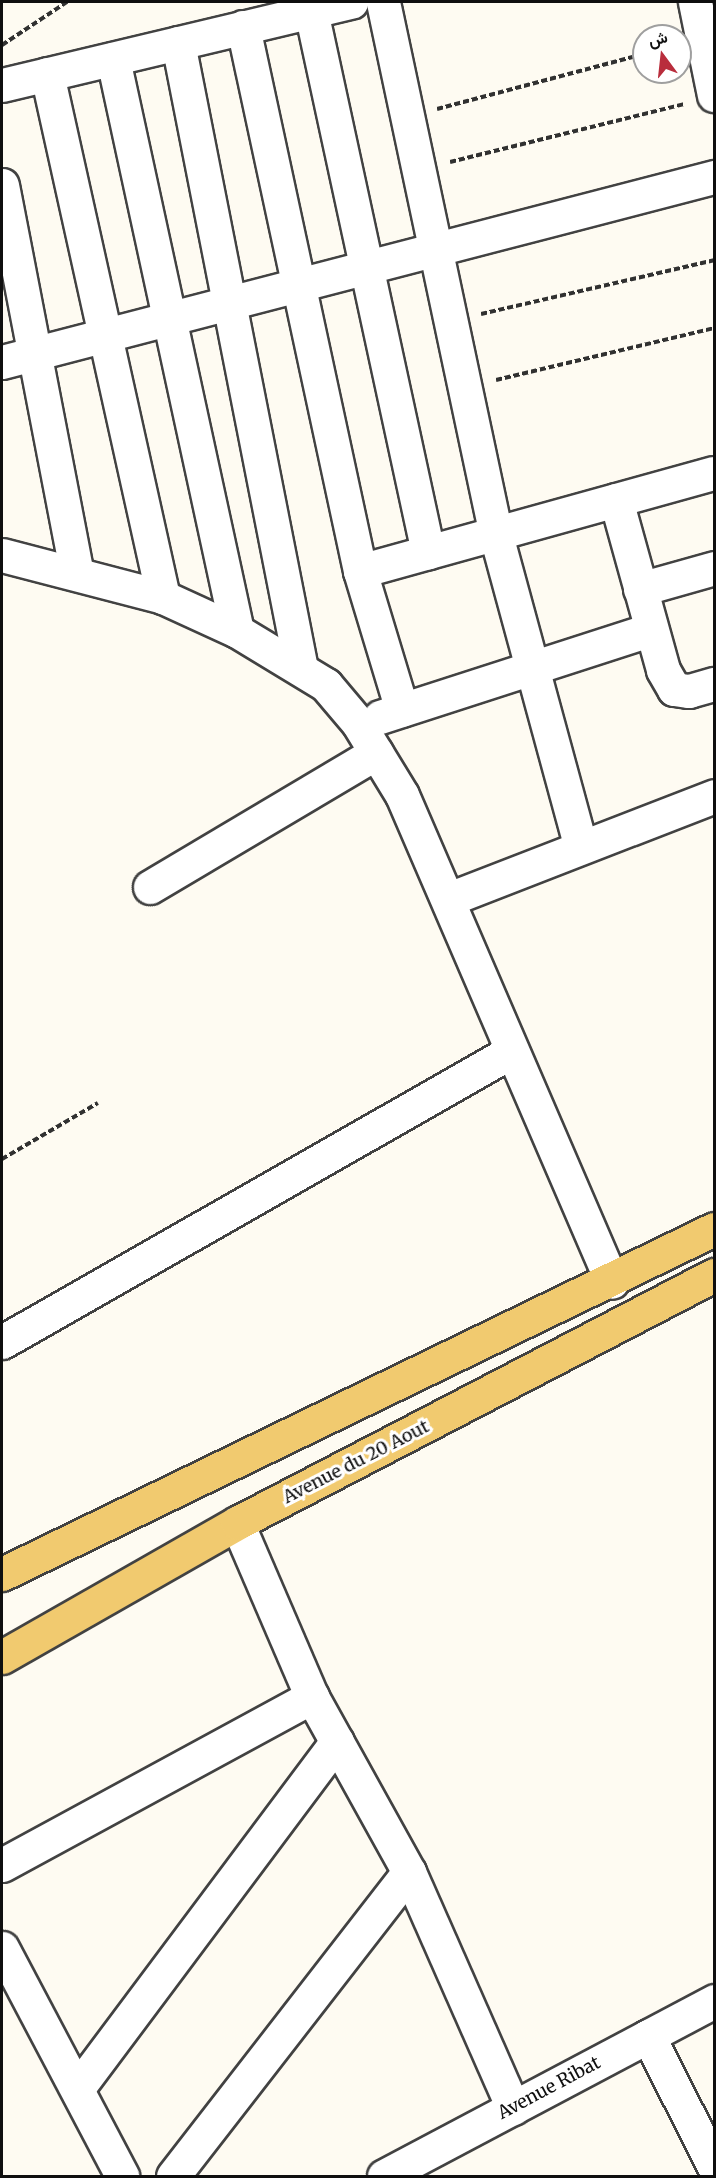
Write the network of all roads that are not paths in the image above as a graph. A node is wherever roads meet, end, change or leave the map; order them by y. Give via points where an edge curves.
1 (351, 2) edge
2 (383, 2) edge
3 (698, 2) edge
4 (311, 11) junction
5 (243, 27) junction
6 (178, 43) junction
7 (113, 59) junction
8 (47, 74) junction
9 (2, 85) edge
10 (703, 98) edge
11 (714, 177) edge
12 (2, 185) edge
13 (434, 250) junction
14 (366, 267) junction
15 (299, 285) junction
16 (229, 303) junction
17 (169, 319) junction
18 (105, 336) junction
19 (34, 354) junction
20 (2, 362) edge
21 (714, 473) edge
22 (616, 500) junction
23 (496, 535) junction
24 (4, 546) edge
25 (428, 552) junction
26 (714, 568) edge
27 (360, 571) junction
28 (77, 574) junction
29 (640, 589) junction
30 (163, 597) junction
31 (650, 630) junction
32 (237, 631) junction
33 (301, 669) junction
34 (530, 669) junction
35 (714, 684) edge
36 (402, 710) junction
37 (358, 723) junction
38 (376, 753) junction
39 (714, 796) edge
40 (580, 846) junction
41 (150, 887) dead end
42 (449, 898) junction
43 (512, 1051) junction
44 (714, 1230) edge
45 (714, 1275) edge
46 (612, 1282) junction
47 (2, 1342) edge
48 (237, 1524) junction
49 (2, 1574) edge
50 (2, 1657) edge
51 (312, 1697) junction
52 (338, 1741) junction
53 (2, 1865) edge
54 (409, 1872) junction
55 (2, 1948) edge
56 (714, 2001) edge
57 (648, 2036) junction
58 (77, 2089) junction
59 (513, 2108) junction
60 (714, 2166) edge
61 (122, 2176) edge
62 (174, 2176) edge
63 (384, 2176) edge

1 - 4 street
2 - 13 street
3 - 10 street
4 - 5 street
4 - 14 street
5 - 6 street
5 - 15 street
6 - 7 street
6 - 16 street
7 - 8 street
7 - 17 street
8 - 9 street
8 - 18 street
11 - 13 street
12 - 19 street
13 - 14 street
13 - 23 street
14 - 15 street
14 - 25 street
15 - 16 street
15 - 27 street
16 - 17 street
16 - 33 street
17 - 18 street
17 - 32 street
18 - 19 street
18 - 30 street
19 - 20 street
19 - 28 street
21 - 22 street
22 - 23 street
22 - 29 street
23 - 25 street
23 - 34 street
24 - 28 street
25 - 27 street
26 - 29 street
27 - 36 street
28 - 30 street
29 - 31 street
30 - 32 street
31 - 34 street
31 - 35 street via 663,670 674,689 689,691
32 - 33 street
33 - 37 street via 326,685
34 - 36 street
34 - 40 street
36 - 37 street
37 - 38 street
38 - 41 street
38 - 42 street via 402,795
39 - 40 street
40 - 42 street
42 - 43 street
43 - 46 street
43 - 47 street
44 - 46 main road
45 - 48 main road, Avenue du 20 Aout
46 - 49 main road
48 - 50 main road, Avenue du 20 Aout
48 - 51 street
51 - 52 street
51 - 53 street
52 - 54 street
52 - 58 street
54 - 59 street
54 - 62 street
55 - 58 street
56 - 57 street, Avenue Ribat
57 - 59 street, Avenue Ribat
57 - 60 street
58 - 61 street
59 - 63 street, Avenue Ribat

